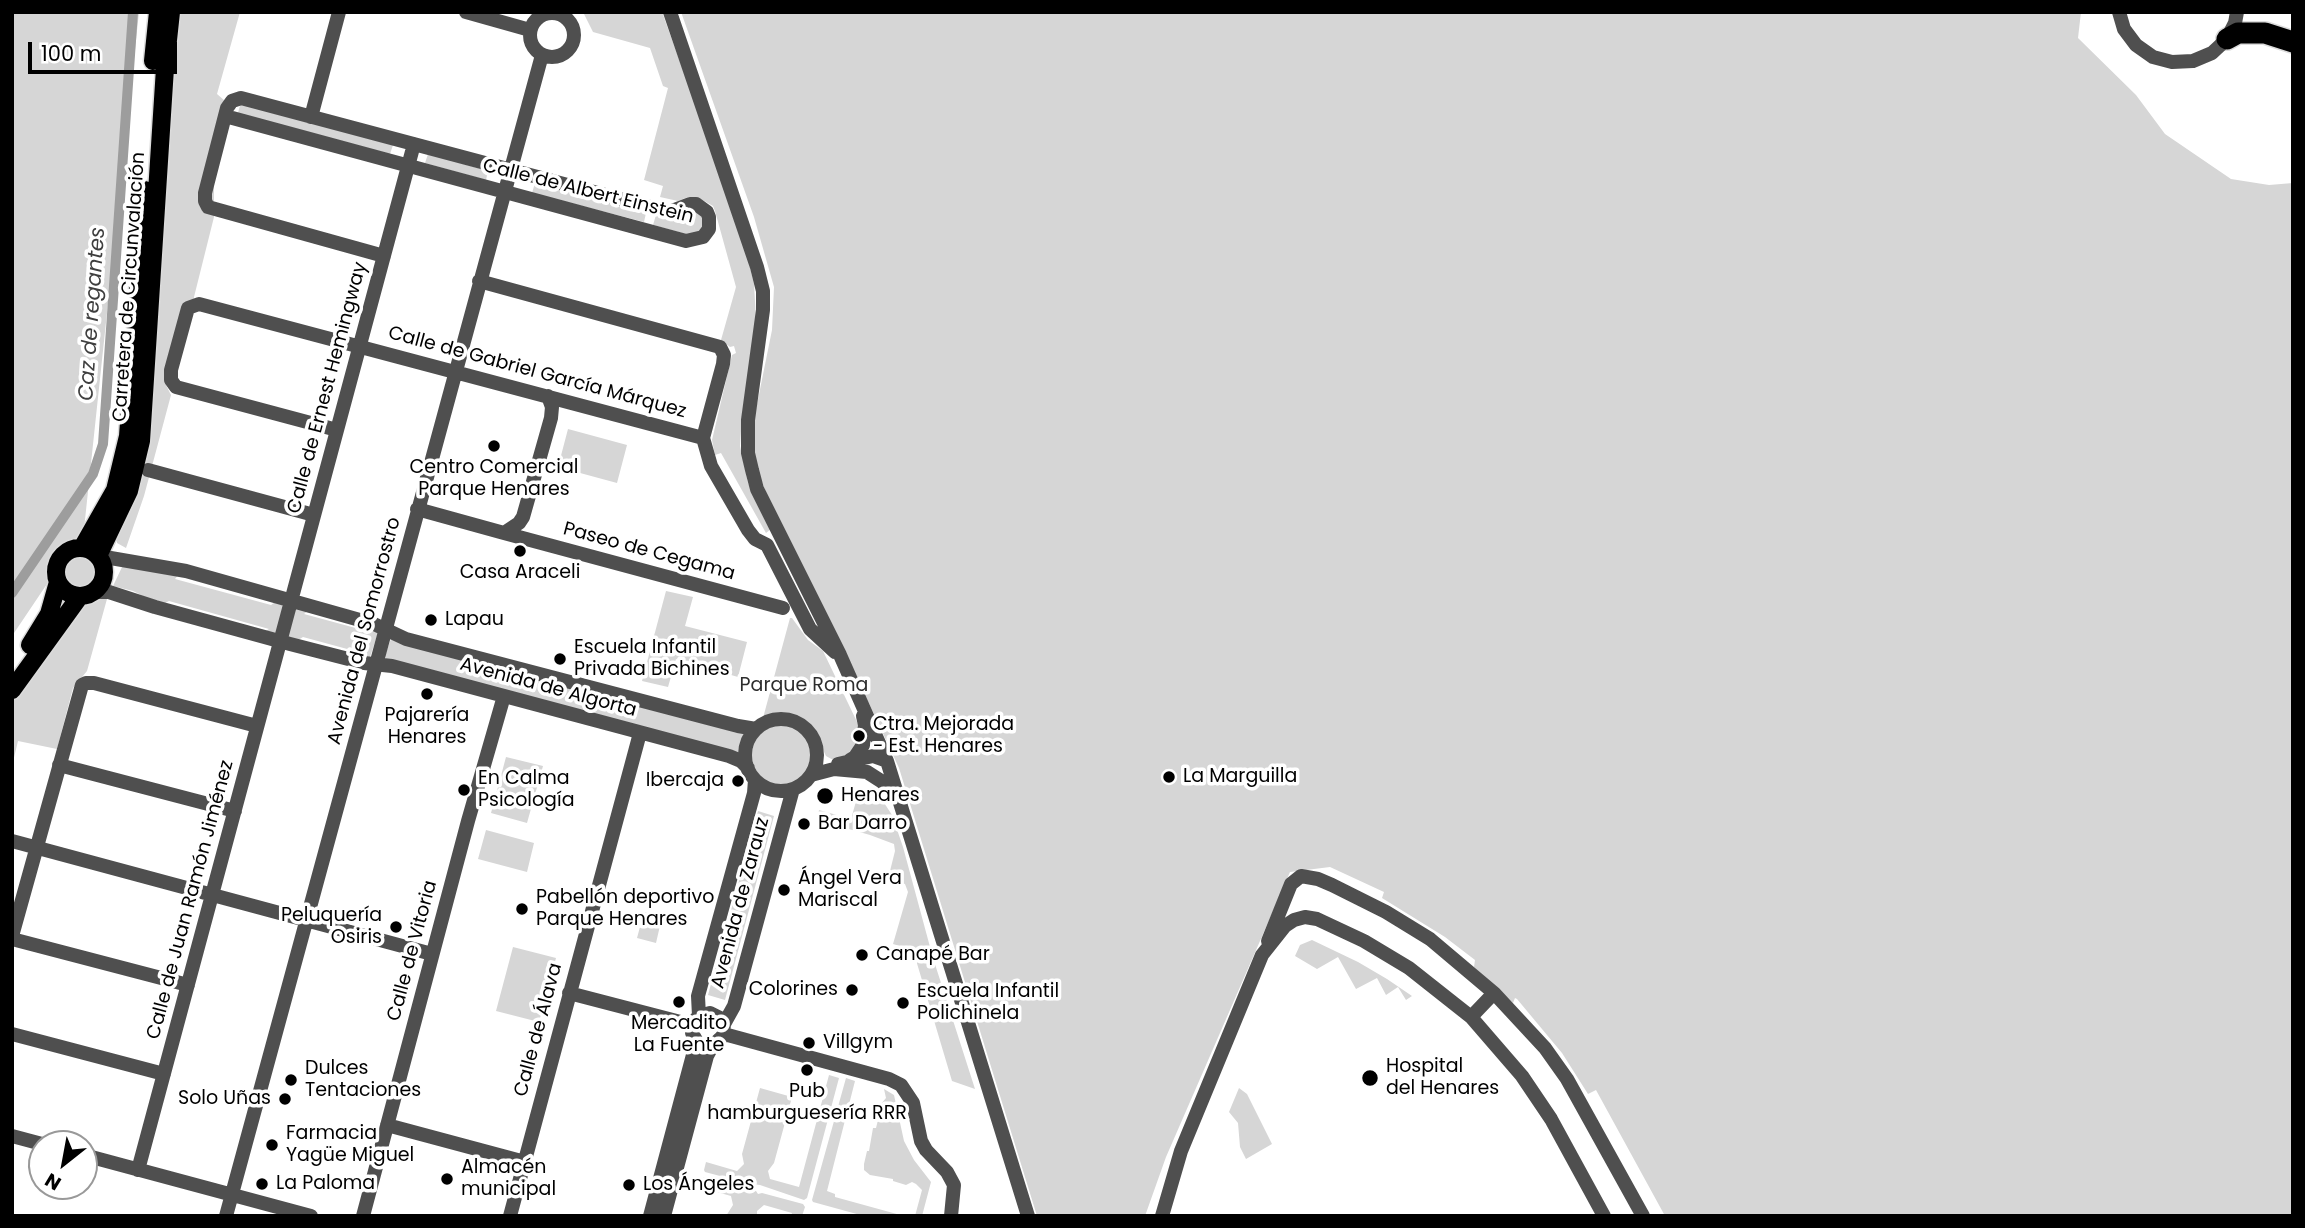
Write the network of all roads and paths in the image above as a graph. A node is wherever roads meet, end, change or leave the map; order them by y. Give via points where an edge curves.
1 (158, 12) edge
2 (171, 12) edge
3 (339, 12) edge
4 (466, 12) edge
5 (670, 12) edge
6 (2119, 12) edge
7 (2238, 12) edge
8 (557, 13) edge
9 (530, 30) junction
10 (2227, 38) junction
11 (2293, 42) edge
12 (542, 55) junction
13 (225, 116) junction
14 (312, 117) junction
15 (414, 144) junction
16 (408, 166) junction
17 (510, 170) junction
18 (504, 191) junction
19 (384, 256) junction
20 (479, 281) junction
21 (360, 345) junction
22 (455, 372) junction
23 (548, 396) junction
24 (337, 430) junction
25 (703, 438) junction
26 (148, 471) dead end
27 (417, 509) junction
28 (314, 515) junction
29 (108, 531) junction
30 (504, 533) junction
31 (93, 553) junction
32 (124, 560) junction
33 (58, 582) junction
34 (87, 594) junction
35 (291, 601) junction
36 (783, 608) dead end
37 (386, 628) junction
38 (281, 641) junction
39 (842, 661) junction
40 (376, 664) junction
41 (12, 670) edge
42 (12, 690) edge
43 (504, 696) junction
44 (860, 701) junction
45 (257, 726) junction
46 (756, 729) junction
47 (640, 733) junction
48 (817, 759) junction
49 (887, 762) junction
50 (59, 765) junction
51 (846, 766) junction
52 (751, 774) junction
53 (811, 775) junction
54 (793, 789) junction
55 (900, 799) junction
56 (235, 811) junction
57 (12, 841) edge
58 (36, 848) junction
59 (1308, 877) junction
60 (212, 895) junction
61 (1305, 917) junction
62 (308, 921) junction
63 (12, 938) edge
64 (1264, 952) junction
65 (432, 954) junction
66 (188, 985) junction
67 (569, 993) junction
68 (1494, 993) junction
69 (1471, 1017) junction
70 (696, 1020) junction
71 (724, 1029) junction
72 (12, 1034) edge
73 (696, 1040) junction
74 (713, 1045) junction
75 (164, 1074) junction
76 (387, 1125) junction
77 (98, 1159) edge
78 (525, 1162) junction
79 (138, 1170) junction
80 (232, 1194) junction
81 (952, 1211) edge
82 (226, 1216) edge
83 (311, 1216) edge
84 (363, 1216) edge
85 (510, 1216) edge
86 (650, 1216) edge
87 (664, 1216) edge
88 (1028, 1216) edge
89 (1162, 1216) edge
90 (1604, 1216) edge
91 (1643, 1216) edge

1 - 31 main road, Carretera de Circunvalación via 128,436
2 - 29 main road, Carretera de Circunvalación via 141,441 129,491
3 - 14 street
4 - 9 street
5 - 39 street via 763,291 748,420 748,453 757,489
6 - 10 street via 2136,46 2172,62 2193,61 2212,53
7 - 10 street
8 - 9 street via 540,17
8 - 12 street via 573,27 572,46 556,58
9 - 12 street via 531,44
10 - 11 highway via 2265,33
12 - 17 street, Avenida del Somorrostro
13 - 14 street, Calle de Albert Einstein via 232,101 241,98
13 - 16 street, Calle de Albert Einstein
13 - 19 street via 205,197 208,208
14 - 15 street, Calle de Albert Einstein
15 - 16 street, Calle de Ernest Hemingway
15 - 17 street, Calle de Albert Einstein
16 - 18 street, Calle de Albert Einstein
16 - 19 street, Calle de Ernest Hemingway
17 - 18 street, Avenida del Somorrostro
17 - 18 street, Calle de Albert Einstein via 669,212 695,204 706,212 709,229 699,239 686,240
18 - 20 street, Avenida del Somorrostro
19 - 21 street, Calle de Ernest Hemingway
20 - 22 street, Avenida del Somorrostro
20 - 25 street via 720,347 723,364
21 - 22 street, Calle de Gabriel García Márquez
21 - 24 street, Calle de Ernest Hemingway
21 - 24 street, Calle de Gabriel García Márquez via 199,304 186,312 171,370 176,387
22 - 23 street, Calle de Gabriel García Márquez
22 - 27 street, Avenida del Somorrostro
23 - 25 street, Calle de Gabriel García Márquez
23 - 30 street via 551,418 523,517
24 - 28 street, Calle de Ernest Hemingway
25 - 39 street, Calle de Gabriel García Márquez via 711,466 748,530 767,545 810,629
26 - 28 street
27 - 30 street, Paseo de Cegama
27 - 37 street, Avenida del Somorrostro
28 - 35 street, Calle de Ernest Hemingway
29 - 31 main road, Carretera de Circunvalación
29 - 32 street via 113,548
30 - 36 street, Paseo de Cegama
31 - 32 street, Avenida de Algorta
31 - 33 main road via 75,548 63,555 57,568
31 - 34 main road via 104,565 104,576 101,585
32 - 35 street, Avenida de Algorta via 186,571
33 - 34 main road via 69,594
33 - 41 main road via 49,614
34 - 38 street, Avenida de Algorta via 109,592
34 - 42 main road
35 - 37 street, Avenida de Algorta
35 - 38 street, Calle de Ernest Hemingway
37 - 40 street, Avenida del Somorrostro
37 - 46 street, Avenida de Algorta via 406,639
38 - 40 street, Avenida de Algorta
38 - 45 street, Calle de Juan Ramón Jiménez
39 - 44 street
40 - 43 street, Avenida de Algorta
40 - 62 street, Avenida del Somorrostro
43 - 47 street, Avenida de Algorta
43 - 65 street, Calle de Vitoria
44 - 49 street
44 - 51 street via 864,738
45 - 50 street via 86,682
45 - 56 street, Calle de Juan Ramón Jiménez
46 - 48 street via 774,720 796,722 812,737
46 - 52 street via 746,745
47 - 52 street, Avenida de Algorta via 729,756 741,761
47 - 67 street, Calle de Álava
48 - 51 street
48 - 53 street
49 - 51 street via 873,756
49 - 55 street
50 - 56 street
50 - 58 street
51 - 53 street
51 - 55 street via 874,775
52 - 54 street via 772,790
52 - 70 street, Avenida de Zarauz via 754,793 698,996
53 - 54 street
54 - 71 street, Avenida de Zarauz
55 - 88 street
56 - 60 street, Calle de Juan Ramón Jiménez
57 - 58 street
58 - 60 street
58 - 63 street
59 - 61 street via 1299,883 1291,900
59 - 64 street via 1296,878 1291,884
59 - 68 street via 1419,932
60 - 62 street
60 - 66 street, Calle de Juan Ramón Jiménez
61 - 64 street via 1285,926
61 - 69 street via 1364,941 1409,968
62 - 65 street
62 - 80 street, Avenida del Somorrostro
63 - 66 street
64 - 89 street via 1181,1151
65 - 76 street, Calle de Vitoria
66 - 75 street, Calle de Juan Ramón Jiménez
67 - 70 street
67 - 78 street, Calle de Álava
68 - 69 street
68 - 91 street via 1567,1079
69 - 90 street via 1522,1076 1551,1119
70 - 71 street, Avenida de Zarauz via 713,1013 720,1017
70 - 73 street, Avenida de Zarauz via 692,1033
71 - 74 street, Avenida de Zarauz via 720,1041
71 - 81 street via 889,1079 906,1090 921,1141 954,1185
72 - 75 street
73 - 74 street
73 - 86 street, Avenida de Zarauz
74 - 87 street, Avenida de Zarauz
75 - 79 street, Calle de Juan Ramón Jiménez
76 - 78 street
76 - 84 street, Calle de Vitoria
77 - 79 street
78 - 85 street, Calle de Álava
79 - 80 street
80 - 82 street, Avenida del Somorrostro
80 - 83 street

